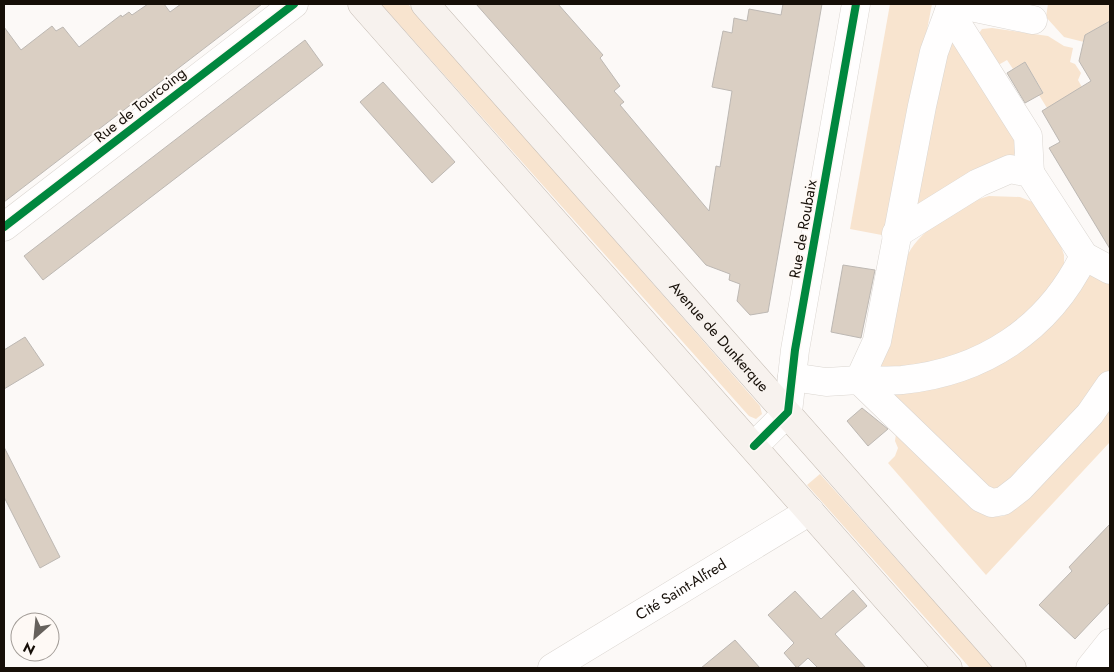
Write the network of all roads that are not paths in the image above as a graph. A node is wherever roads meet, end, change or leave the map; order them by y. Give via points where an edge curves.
1 (294, 4) edge
2 (362, 4) edge
3 (426, 4) edge
4 (856, 4) edge
5 (949, 11) junction
6 (1033, 20) dead end
7 (1030, 173) junction
8 (4, 227) edge
9 (896, 234) junction
10 (1084, 256) junction
11 (1110, 270) edge
12 (792, 378) junction
13 (859, 380) junction
14 (1110, 385) edge
15 (788, 412) junction
16 (754, 446) junction
17 (810, 511) junction
18 (1110, 643) edge
19 (552, 668) edge
20 (948, 668) edge
21 (1012, 668) edge
22 (1090, 668) edge

1 - 8 street, Rue de Tourcoing
2 - 16 main road
3 - 15 main road, Avenue de Dunkerque
4 - 12 street, Rue de Roubaix
5 - 6 street via 966,6
5 - 7 street via 1028,136
5 - 9 street via 934,52
7 - 9 street via 1010,170 978,182
7 - 10 street
9 - 13 street via 876,341
10 - 11 street
10 - 13 street via 1064,292 1002,350 971,365 902,380
12 - 13 street via 826,382
12 - 15 street, Rue de Roubaix
13 - 14 street via 981,498 992,503 1003,500 1020,488 1090,414
15 - 16 street
15 - 21 main road, Avenue de Dunkerque
16 - 17 main road
17 - 19 street, Cité Saint-Alfred
17 - 20 main road
18 - 22 street

